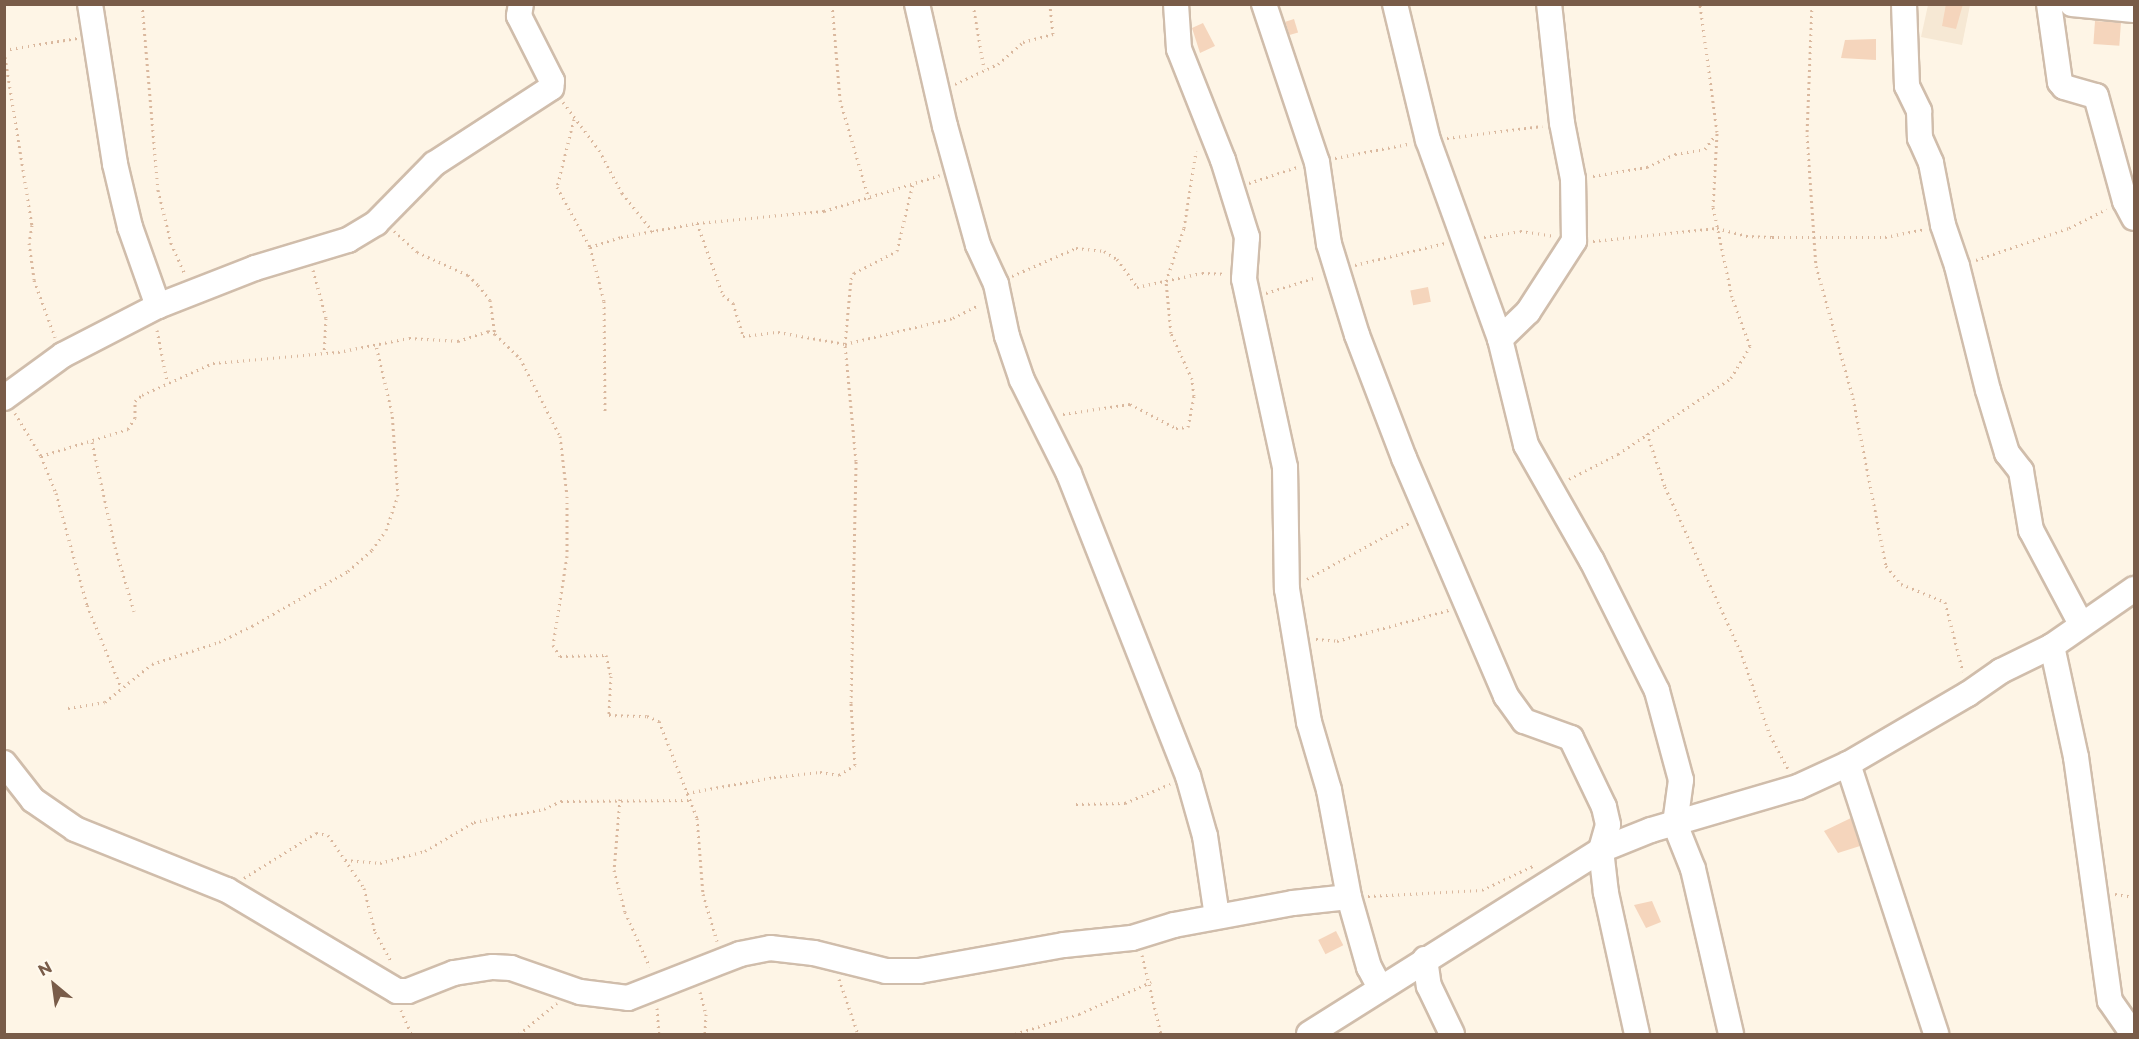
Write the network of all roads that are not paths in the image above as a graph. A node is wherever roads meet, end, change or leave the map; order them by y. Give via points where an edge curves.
1 (90, 4) edge
2 (521, 4) edge
3 (917, 4) edge
4 (1176, 4) edge
5 (1264, 4) edge
6 (1395, 4) edge
7 (1549, 4) edge
8 (1904, 4) edge
9 (2049, 4) edge
10 (2072, 4) edge
11 (2134, 10) edge
12 (2130, 209) edge
13 (158, 306) junction
14 (1500, 339) junction
15 (5, 398) edge
16 (2134, 589) edge
17 (2081, 624) junction
18 (2052, 646) junction
19 (4, 763) edge
20 (1848, 764) junction
21 (1675, 824) junction
22 (1601, 850) junction
23 (1349, 897) junction
24 (1217, 916) junction
25 (1425, 958) junction
26 (1380, 988) junction
27 (1309, 1035) edge
28 (1452, 1035) edge
29 (1637, 1035) edge
30 (1731, 1035) edge
31 (1936, 1035) edge
32 (2133, 1035) edge

1 - 13 street via 116,171 130,228
2 - 13 street via 519,16 552,85 530,104 434,164 381,218 348,240
3 - 24 street via 945,126 978,245 996,284 1007,336 1035,408 1069,474 1188,776 1205,836
4 - 23 street via 1179,49 1247,237 1244,279 1285,467 1287,589 1309,722 1329,790
5 - 22 street via 1317,162 1329,244 1357,335 1506,696 1524,721 1571,738 1604,807 1608,825
6 - 14 street via 1428,140
7 - 14 street via 1562,123 1573,179 1574,241 1528,312
8 - 17 street via 1907,86 1919,111 1920,138 1931,163 1943,225 2007,453 2020,471 2031,531
9 - 12 street via 2060,82 2064,87 2096,96
10 - 11 street
13 - 15 street via 63,355
14 - 21 street via 1526,445 1592,561 1657,692 1682,780
16 - 17 street
17 - 18 street
18 - 20 street via 2001,670 1968,694
18 - 32 street via 2076,757 2109,1001
19 - 24 street via 33,800 75,829 227,890 383,983 408,991 454,973 494,967 511,968 570,989 616,999 659,988 722,960 770,948 814,953 886,971 919,971 1064,945 1132,938
20 - 21 street via 1798,787
20 - 31 street
21 - 22 street
21 - 30 street via 1701,900
22 - 25 street via 1527,900
22 - 29 street via 1609,913
23 - 24 street
23 - 26 street via 1369,967
25 - 26 street
25 - 28 street via 1430,986
26 - 27 street

